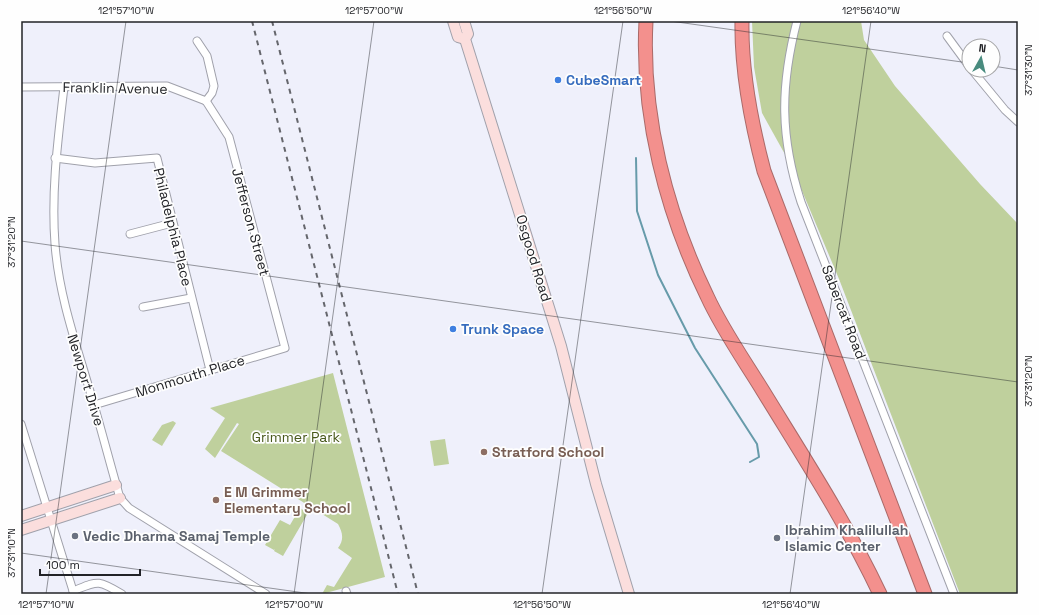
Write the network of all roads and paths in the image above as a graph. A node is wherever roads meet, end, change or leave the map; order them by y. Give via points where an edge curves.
1 (453, 21) edge
2 (464, 21) edge
3 (646, 21) edge
4 (742, 21) edge
5 (798, 21) edge
6 (947, 36) dead end
7 (465, 39) junction
8 (197, 42) dead end
9 (961, 55) edge
10 (979, 78) edge
11 (21, 87) edge
12 (64, 87) junction
13 (206, 101) junction
14 (1018, 122) edge
15 (55, 158) junction
16 (172, 223) junction
17 (130, 234) dead end
18 (191, 298) junction
19 (143, 307) dead end
20 (285, 348) joint
21 (210, 370) junction
22 (94, 405) junction
23 (21, 424) edge
24 (116, 486) junction
25 (120, 498) junction
26 (47, 508) junction
27 (21, 516) edge
28 (50, 520) junction
29 (21, 530) edge
30 (73, 592) edge
31 (122, 594) edge
32 (266, 594) edge
33 (629, 594) edge
34 (880, 594) edge
35 (925, 594) edge
36 (954, 594) edge

1 - 7 main road, Osgood Road via 458,36
2 - 7 main road, Osgood Road via 468,34
3 - 34 highway via 646,77 658,156 692,263 724,329 823,488
4 - 35 highway via 743,61 748,99 764,171
5 - 36 street, Sabercat Road via 788,61 784,107 788,155 794,178
6 - 9 street
7 - 33 main road, Osgood Road via 561,346 596,484
8 - 13 street via 206,56 214,86
10 - 14 street
11 - 12 street, Franklin Avenue
12 - 13 street, Franklin Avenue via 167,86
12 - 15 street, Newport Drive
13 - 20 street, Jefferson Street via 229,137
15 - 16 street, Philadelphia Place via 95,163 156,158
15 - 22 street, Newport Drive via 55,244 60,278 68,320
16 - 17 street
16 - 18 street, Philadelphia Place
18 - 19 street
18 - 21 street, Philadelphia Place
20 - 21 street, Monmouth Place
21 - 22 street, Monmouth Place
22 - 24 street, Newport Drive
23 - 26 street
24 - 25 street, Newport Drive
24 - 26 main road
25 - 28 main road
25 - 32 street, Newport Drive via 128,508
26 - 27 main road
26 - 28 street
28 - 29 main road
28 - 30 street
30 - 31 street via 94,582 105,584

